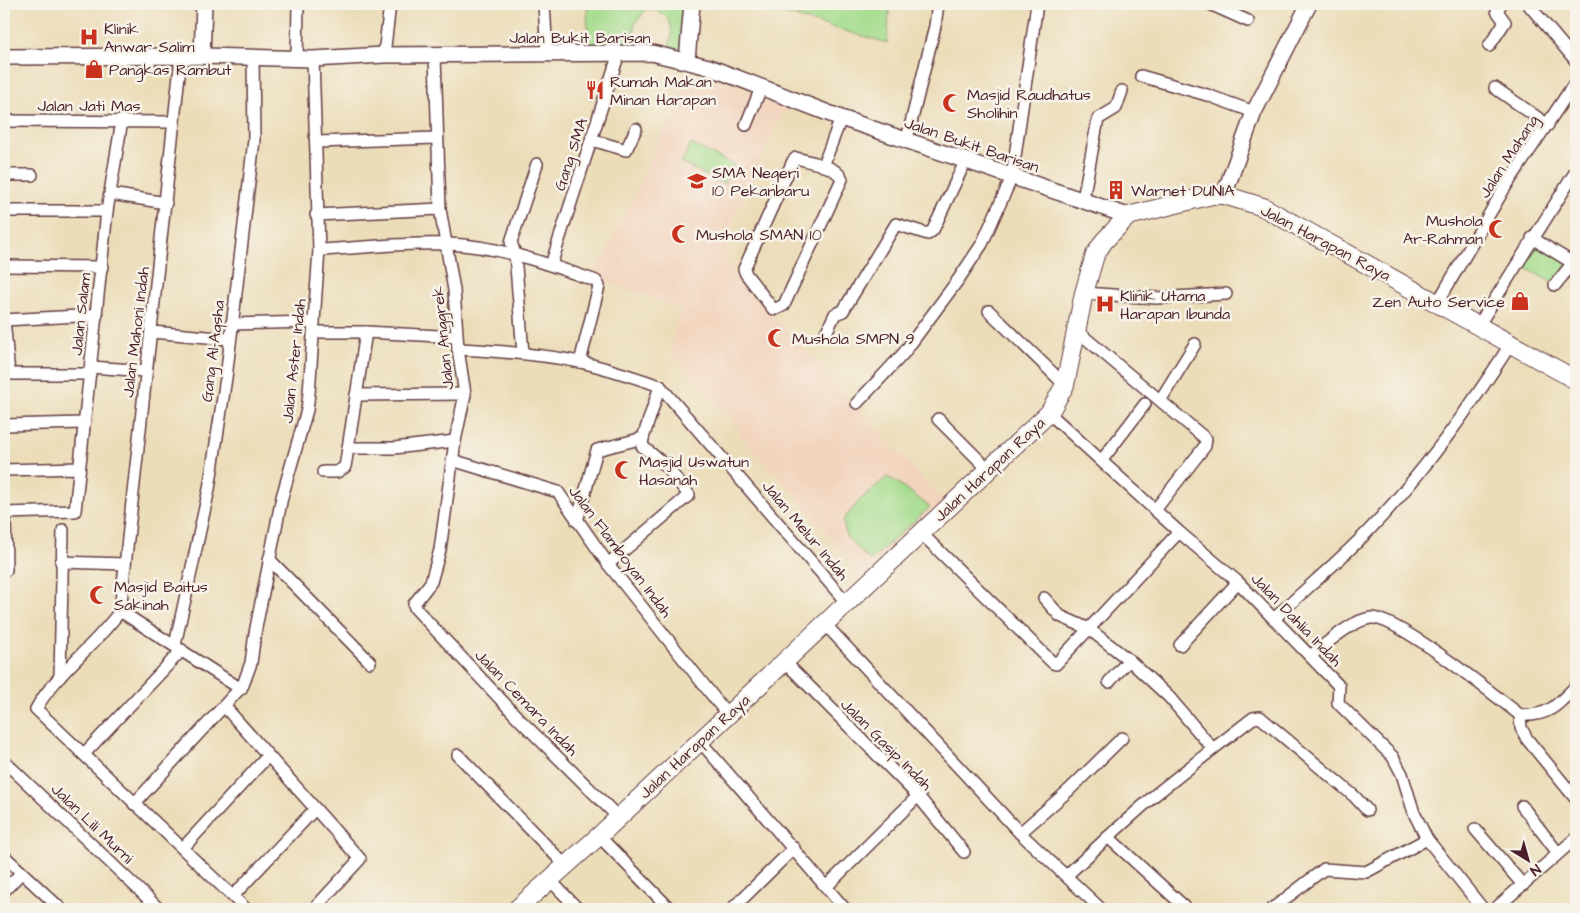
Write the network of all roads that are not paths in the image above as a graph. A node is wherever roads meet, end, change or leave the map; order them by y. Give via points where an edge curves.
1 (204, 4) edge
2 (298, 4) edge
3 (390, 4) edge
4 (544, 4) edge
5 (692, 4) edge
6 (938, 4) edge
7 (1037, 4) edge
8 (1210, 4) edge
9 (1309, 4) edge
10 (1501, 4) edge
11 (1528, 4) edge
12 (1248, 20) dead end
13 (1489, 46) dead end
14 (619, 53) junction
15 (384, 55) junction
16 (546, 55) junction
17 (202, 56) junction
18 (253, 56) junction
19 (435, 56) junction
20 (4, 57) edge
21 (181, 57) junction
22 (297, 59) junction
23 (313, 59) junction
24 (687, 60) junction
25 (1576, 61) edge
26 (1141, 76) dead end
27 (1576, 81) edge
28 (761, 88) junction
29 (1495, 88) dead end
30 (1122, 91) dead end
31 (1254, 112) junction
32 (841, 118) junction
33 (122, 120) junction
34 (4, 121) edge
35 (174, 122) junction
36 (746, 125) dead end
37 (1548, 125) junction
38 (636, 129) dead end
39 (436, 138) junction
40 (907, 139) junction
41 (592, 140) junction
42 (316, 142) junction
43 (965, 162) junction
44 (537, 164) dead end
45 (823, 166) junction
46 (1576, 171) edge
47 (4, 175) edge
48 (32, 175) dead end
49 (1012, 177) junction
50 (111, 194) junction
51 (1224, 195) junction
52 (1083, 199) junction
53 (166, 203) junction
54 (440, 209) junction
55 (4, 211) edge
56 (107, 211) junction
57 (316, 215) junction
58 (1128, 216) junction
59 (1532, 238) junction
60 (448, 244) junction
61 (318, 250) junction
62 (515, 254) junction
63 (1575, 261) edge
64 (551, 265) junction
65 (4, 266) edge
66 (102, 267) junction
67 (1556, 285) dead end
68 (1084, 293) junction
69 (1226, 294) dead end
70 (1438, 302) junction
71 (989, 311) dead end
72 (97, 315) junction
73 (4, 319) edge
74 (231, 324) junction
75 (1478, 326) junction
76 (314, 327) junction
77 (1077, 331) junction
78 (152, 332) junction
79 (366, 332) junction
80 (824, 335) dead end
81 (229, 340) junction
82 (457, 343) junction
83 (1195, 344) dead end
84 (1510, 345) junction
85 (522, 353) junction
86 (580, 362) junction
87 (90, 371) junction
88 (146, 371) junction
89 (6, 374) edge
90 (1576, 380) edge
91 (1065, 385) junction
92 (660, 386) junction
93 (465, 394) junction
94 (356, 395) junction
95 (1161, 399) junction
96 (857, 403) dead end
97 (1145, 404) dead end
98 (1049, 413) junction
99 (938, 419) dead end
100 (84, 423) junction
101 (4, 425) edge
102 (643, 438) junction
103 (456, 441) junction
104 (348, 448) junction
105 (452, 460) junction
106 (1102, 460) junction
107 (79, 468) junction
108 (4, 470) edge
109 (989, 470) junction
110 (323, 472) dead end
111 (1155, 510) junction
112 (4, 513) edge
113 (576, 521) junction
114 (64, 530) dead end
115 (1179, 532) junction
116 (921, 533) junction
117 (5, 557) edge
118 (269, 559) junction
119 (61, 562) junction
120 (125, 564) junction
121 (608, 564) junction
122 (6, 570) dead end
123 (1238, 582) junction
124 (1044, 598) dead end
125 (846, 602) junction
126 (415, 608) joint
127 (120, 611) junction
128 (1274, 619) junction
129 (824, 623) junction
130 (1089, 629) junction
131 (1180, 645) dead end
132 (179, 648) junction
133 (1310, 656) junction
134 (1129, 660) junction
135 (784, 661) junction
136 (370, 662) dead end
137 (60, 677) junction
138 (1109, 682) dead end
139 (1576, 686) edge
140 (241, 688) junction
141 (225, 707) junction
142 (727, 714) junction
143 (1520, 715) junction
144 (1122, 738) dead end
145 (700, 740) junction
146 (1214, 749) junction
147 (84, 754) junction
148 (458, 755) dead end
149 (267, 757) junction
150 (4, 761) edge
151 (918, 796) junction
152 (1576, 799) edge
153 (134, 804) junction
154 (1522, 806) dead end
155 (315, 809) junction
156 (1367, 810) dead end
157 (618, 817) junction
158 (1475, 829) dead end
159 (1020, 833) junction
160 (599, 836) junction
161 (1108, 837) junction
162 (1576, 838) edge
163 (1427, 839) junction
164 (183, 848) junction
165 (794, 848) junction
166 (964, 852) dead end
167 (1558, 853) junction
168 (4, 856) edge
169 (565, 866) junction
170 (21, 872) junction
171 (1066, 876) junction
172 (550, 880) junction
173 (1523, 884) junction
174 (827, 886) junction
175 (4, 891) edge
176 (232, 896) junction
177 (61, 909) edge
178 (159, 909) edge
179 (246, 909) edge
180 (314, 909) edge
181 (518, 909) edge
182 (578, 909) edge
183 (670, 909) edge
184 (732, 909) edge
185 (845, 909) edge
186 (1101, 909) edge
187 (1187, 909) edge
188 (1272, 909) edge
189 (1483, 909) edge
190 (1496, 909) edge

1 - 17 main road
2 - 22 street
3 - 15 street
4 - 16 street
5 - 24 main road
6 - 40 street
7 - 49 street
8 - 12 street
9 - 31 main road
10 - 13 street via 1497,11 1505,22
11 - 25 street
14 - 16 main road, Jalan Bukit Barisan
14 - 24 main road, Jalan Bukit Barisan via 652,53
14 - 41 street, Gang SMA
15 - 19 main road, Jalan Bukit Barisan
15 - 23 main road, Jalan Bukit Barisan
16 - 19 main road, Jalan Bukit Barisan
17 - 18 main road, Jalan Bukit Barisan
17 - 21 main road, Jalan Bukit Barisan
18 - 22 main road, Jalan Bukit Barisan
18 - 74 street, Gang Al-Aqsha via 254,140
19 - 39 street, Jalan Anggrek
20 - 21 main road, Jalan Bukit Barisan
21 - 35 street, Jalan Mahoni Indah
22 - 23 main road, Jalan Bukit Barisan
23 - 42 street, Jalan Aster Indah
24 - 28 main road, Jalan Bukit Barisan
26 - 31 street
27 - 37 street, Jalan Mahang
28 - 32 main road, Jalan Bukit Barisan
28 - 36 street
29 - 37 street
30 - 52 street via 1116,108 1098,119
31 - 51 main road
32 - 40 main road, Jalan Bukit Barisan
32 - 45 street
33 - 34 street, Jalan Jati Mas
33 - 35 street, Jalan Jati Mas
33 - 50 street, Jalan Salam
35 - 53 street, Jalan Mahoni Indah
37 - 70 street, Jalan Mahang via 1504,189
38 - 41 street via 626,150
39 - 42 street
39 - 54 street, Jalan Anggrek
40 - 43 main road, Jalan Bukit Barisan
41 - 64 street, Gang SMA
42 - 57 street, Jalan Aster Indah
43 - 49 main road, Jalan Bukit Barisan
43 - 80 street via 933,230 928,234 896,224 843,311 835,314
44 - 62 street via 511,242
45 - 45 street via 796,158 792,162 744,269 773,309 784,305 842,179
46 - 59 street
47 - 48 street
49 - 52 main road, Jalan Bukit Barisan
49 - 96 street via 982,244 958,280 902,354
50 - 53 street
50 - 56 street, Jalan Salam
51 - 58 main road, Jalan Harapan Raya via 1199,197
51 - 70 main road, Jalan Harapan Raya via 1269,210
52 - 58 main road, Jalan Bukit Barisan
53 - 78 street, Jalan Mahoni Indah
54 - 57 street
54 - 60 street, Jalan Anggrek
55 - 56 street
56 - 66 street, Jalan Salam
57 - 61 street, Jalan Aster Indah
58 - 68 main road, Jalan Harapan Raya via 1104,241 1095,256
59 - 63 street
59 - 75 street
60 - 61 street
60 - 62 street
60 - 82 street, Jalan Anggrek
61 - 76 street, Jalan Aster Indah
62 - 64 street
62 - 85 street
63 - 67 street
64 - 86 street via 596,281 599,285
65 - 66 street
66 - 72 street, Jalan Salam
68 - 69 street via 1156,298
68 - 77 main road, Jalan Harapan Raya
70 - 75 main road, Jalan Harapan Raya
71 - 91 street
72 - 73 street
72 - 87 street, Jalan Salam
73 - 89 street
74 - 76 street
74 - 81 street, Gang Al-Aqsha
75 - 84 main road, Jalan Harapan Raya
76 - 79 street
76 - 118 street, Jalan Aster Indah via 307,410 282,497
77 - 91 main road, Jalan Harapan Raya
77 - 95 street
78 - 81 street
78 - 88 street, Jalan Mahoni Indah
79 - 82 street
79 - 94 street
81 - 132 street, Gang Al-Aqsha via 209,489
82 - 85 street
82 - 93 street, Jalan Anggrek
83 - 95 street
84 - 90 main road, Jalan Harapan Raya
84 - 128 street via 1479,393 1374,525
85 - 86 street
86 - 92 street
87 - 88 street
87 - 89 street
87 - 100 street, Jalan Salam
88 - 120 street, Jalan Mahoni Indah
91 - 98 main road, Jalan Harapan Raya
92 - 102 street
92 - 125 street, Jalan Melur Indah
93 - 94 street
93 - 103 street, Jalan Anggrek
94 - 104 street
95 - 111 street via 1207,442
97 - 106 street
98 - 106 street, Jalan Dahlia Indah
98 - 109 main road, Jalan Harapan Raya
99 - 109 street
100 - 101 street
100 - 107 street, Jalan Salam
102 - 113 street via 597,450
102 - 121 street via 642,446 666,466 689,496
103 - 104 street via 394,448
103 - 105 street, Jalan Anggrek
104 - 110 street via 345,467 337,472
105 - 113 street, Jalan Flamboyan Indah via 558,492
105 - 126 street, Jalan Anggrek via 440,550 431,582 415,601
106 - 111 street, Jalan Dahlia Indah
107 - 108 street
107 - 112 street, Jalan Salam via 74,511
109 - 116 main road, Jalan Harapan Raya
111 - 115 street, Jalan Dahlia Indah
112 - 117 street
113 - 121 street, Jalan Flamboyan Indah
114 - 119 street
115 - 123 street, Jalan Dahlia Indah
115 - 130 street
116 - 125 main road, Jalan Harapan Raya
116 - 130 street via 1053,663 1059,662
117 - 122 street
118 - 136 street
118 - 140 street, Jalan Aster Indah via 251,663
119 - 120 street
119 - 137 street
120 - 127 street, Jalan Mahoni Indah
121 - 142 street, Jalan Flamboyan Indah
123 - 128 street, Jalan Dahlia Indah
123 - 131 street
124 - 130 street via 1060,616
125 - 129 main road, Jalan Harapan Raya
126 - 157 street, Jalan Cemara Indah via 520,720
127 - 132 street
127 - 137 street via 104,634
128 - 133 street, Jalan Dahlia Indah
129 - 135 main road, Jalan Harapan Raya
129 - 159 street
130 - 134 street
132 - 140 street
132 - 147 street
133 - 143 street via 1358,622 1380,619 1390,622 1432,650
133 - 163 street, Jalan Dahlia Indah via 1339,686 1337,701 1340,706 1399,766 1414,813
134 - 138 street
134 - 146 street via 1169,697
135 - 142 main road, Jalan Harapan Raya
135 - 151 street, Jalan Gasip Indah
137 - 147 street via 36,707
139 - 143 street via 1544,713
140 - 141 street, Jalan Aster Indah
141 - 149 street
141 - 153 street, Jalan Aster Indah
142 - 145 main road, Jalan Harapan Raya
143 - 152 street via 1521,728 1527,739
144 - 159 street
145 - 157 main road, Jalan Harapan Raya
145 - 165 street
146 - 156 street via 1253,718 1260,717
146 - 161 street
147 - 153 street
148 - 169 street
149 - 155 street
149 - 164 street
150 - 178 street, Jalan Lili Murni
151 - 166 street, Jalan Gasip Indah
151 - 174 street
153 - 164 street
154 - 167 street
155 - 176 street
155 - 180 street via 360,858
157 - 160 main road, Jalan Harapan Raya
158 - 173 street
159 - 171 street
160 - 169 main road, Jalan Harapan Raya
160 - 183 street
161 - 171 street
161 - 187 street
162 - 167 street
163 - 188 street via 1366,872 1324,869
163 - 189 street, Jalan Dahlia Indah
164 - 176 street
165 - 174 street
165 - 184 street
167 - 173 street
168 - 170 street
169 - 172 main road, Jalan Harapan Raya
170 - 175 street
170 - 177 street
171 - 186 street
172 - 181 main road, Jalan Harapan Raya
172 - 182 street
173 - 190 street
174 - 185 street
176 - 179 street

